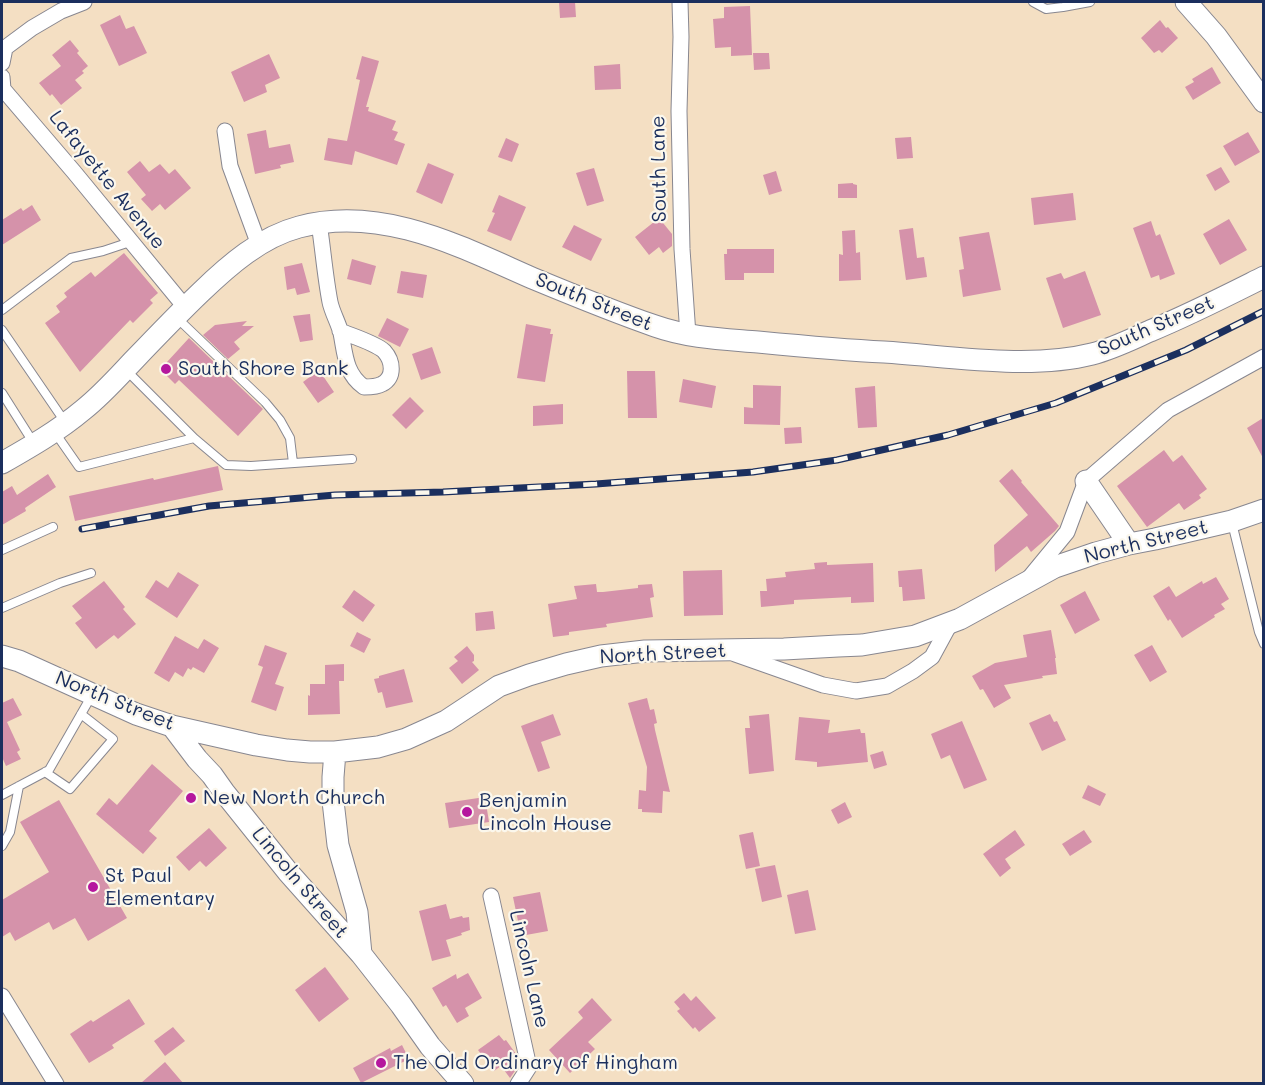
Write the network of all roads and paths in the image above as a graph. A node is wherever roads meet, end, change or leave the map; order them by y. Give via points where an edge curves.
1 (84, 2) edge
2 (680, 2) edge
3 (1033, 2) edge
4 (1090, 2) edge
5 (1186, 2) edge
6 (2, 63) edge
7 (2, 77) edge
8 (1263, 102) edge
9 (225, 132) dead end
10 (319, 223) junction
11 (130, 242) junction
12 (259, 245) junction
13 (1263, 277) edge
14 (2, 310) edge
15 (180, 312) junction
16 (2, 330) edge
17 (340, 332) dead end
18 (688, 335) junction
19 (1263, 357) edge
20 (125, 369) junction
21 (2, 393) edge
22 (60, 427) junction
23 (194, 438) junction
24 (34, 444) junction
25 (352, 459) dead end
26 (2, 463) edge
27 (293, 463) junction
28 (1086, 481) junction
29 (1263, 510) edge
30 (1232, 521) junction
31 (53, 528) dead end
32 (1129, 544) junction
33 (2, 550) edge
34 (91, 573) dead end
35 (1024, 584) junction
36 (2, 608) edge
37 (951, 622) junction
38 (1263, 644) edge
39 (724, 650) junction
40 (2, 656) edge
41 (92, 693) junction
42 (81, 714) junction
43 (172, 726) junction
44 (335, 752) junction
45 (45, 772) junction
46 (19, 786) junction
47 (2, 795) edge
48 (2, 846) edge
49 (491, 896) dead end
50 (361, 954) junction
51 (2, 996) edge
52 (56, 1083) edge
53 (463, 1083) edge
54 (518, 1083) edge

1 - 6 street via 61,11 5,48
2 - 18 street, South Lane via 682,249
3 - 4 lane via 1046,9
5 - 8 main road via 1216,36
7 - 11 street, Lafayette Avenue via 3,88
9 - 12 street via 230,166
10 - 12 main road, South Street via 286,231
10 - 17 street via 331,305
10 - 18 main road, South Street via 360,220 425,234 581,299
11 - 14 lane via 71,258
11 - 15 street, Lafayette Avenue
12 - 15 main road, South Street via 229,266
13 - 18 main road, South Street via 1129,340 1061,359 972,359
15 - 20 main road, South Street
15 - 27 lane via 280,420 290,438
16 - 22 lane
19 - 28 street via 1168,410
20 - 22 main road, South Street via 83,411
20 - 23 lane
21 - 24 lane
22 - 23 lane via 79,467
22 - 24 main road, South Street
23 - 27 lane via 225,465
24 - 26 main road, South Street
25 - 27 lane
28 - 32 main road
28 - 35 street via 1067,532
29 - 30 main road, North Street
30 - 32 main road, North Street
30 - 38 lane
31 - 33 lane
32 - 35 main road, North Street via 1055,567
34 - 36 lane
35 - 37 main road, North Street
37 - 39 main road, North Street via 915,636 862,645
37 - 39 street via 932,657 914,671 887,686 856,691 823,685
39 - 44 main road, North Street via 645,651 566,663 499,686 446,721 406,739
40 - 41 main road, North Street
41 - 42 lane
41 - 43 main road, North Street
42 - 45 lane
42 - 45 lane via 113,739 70,789
43 - 44 main road, North Street via 267,747
43 - 50 main road, Lincoln Street via 288,872
44 - 50 main road, Lincoln Street via 333,801 338,845 357,912
45 - 46 lane
46 - 47 lane
46 - 48 lane via 10,832
49 - 54 street, Lincoln Lane via 529,1067
50 - 53 main road, Lincoln Street
51 - 52 street

